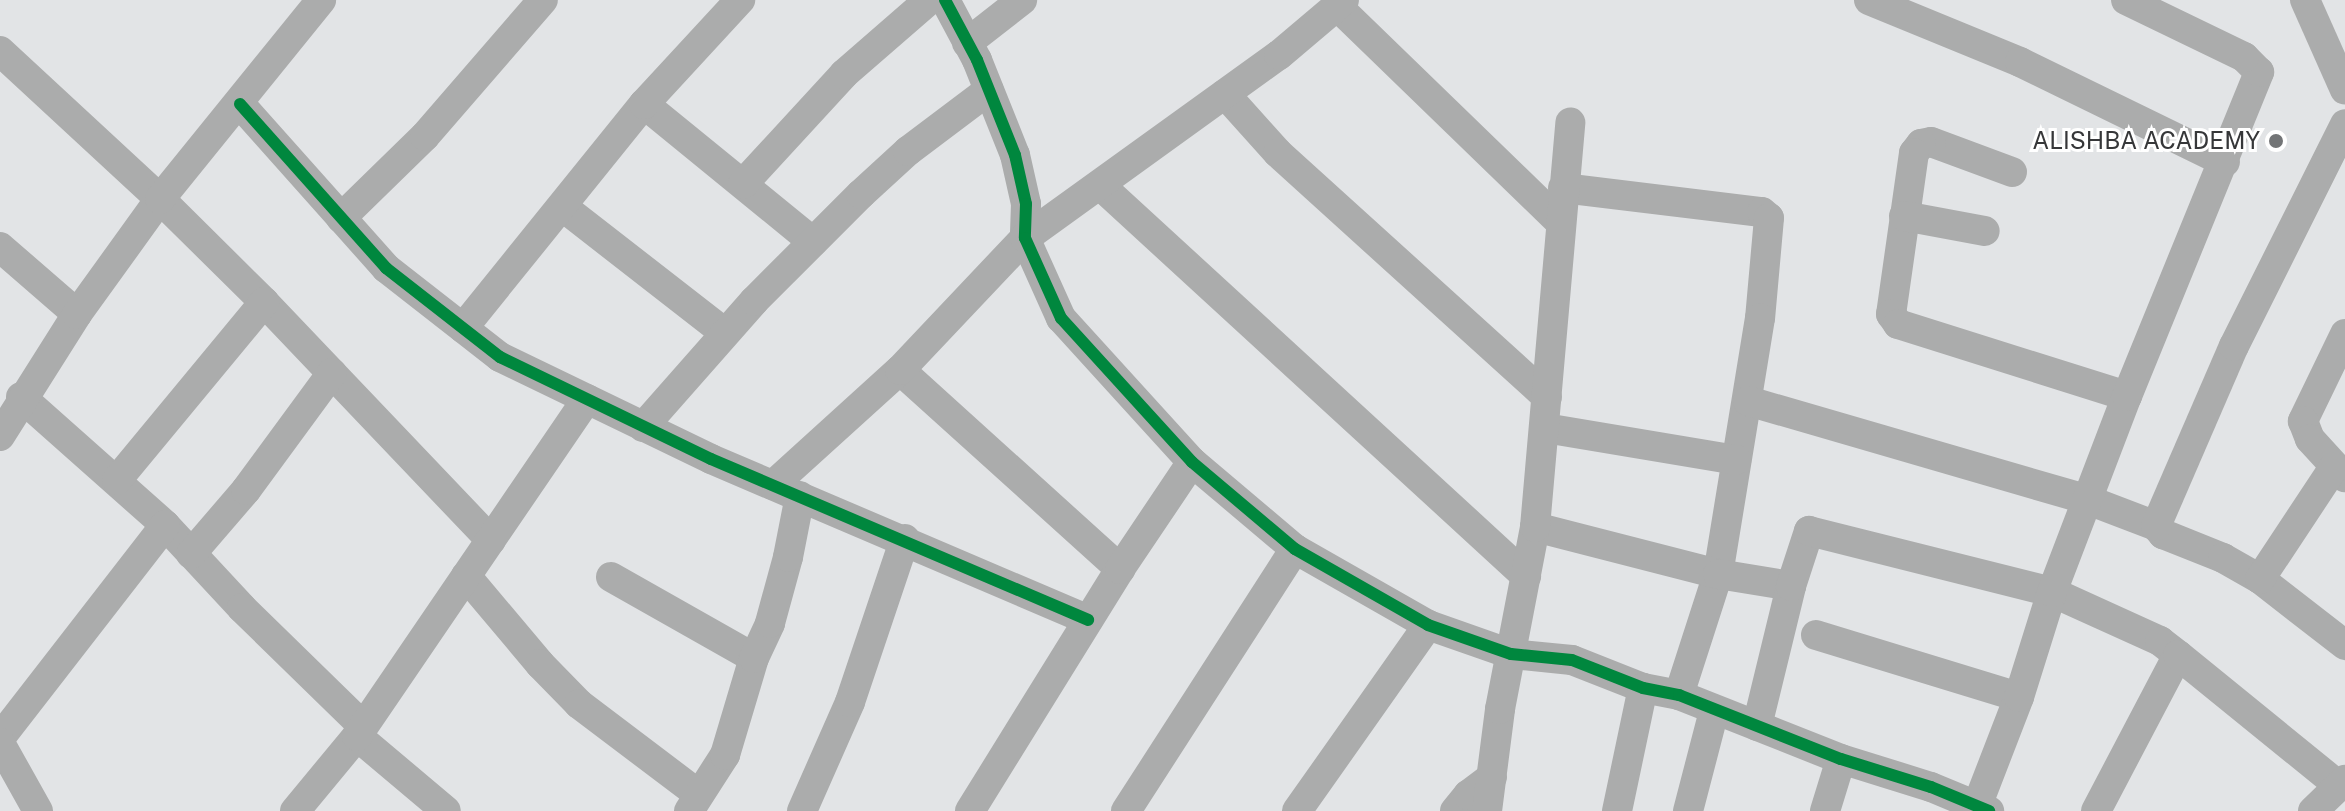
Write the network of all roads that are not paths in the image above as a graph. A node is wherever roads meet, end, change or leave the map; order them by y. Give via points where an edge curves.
1 (543, 0) edge
2 (740, 0) edge
3 (929, 0) edge
4 (945, 0) edge
5 (1022, 0) edge
6 (1869, 0) edge
7 (2126, 0) edge
8 (1341, 3) edge
9 (2310, 3) edge
10 (305, 6) edge
11 (967, 43) junction
12 (0, 51) edge
13 (989, 90) junction
14 (2345, 90) edge
15 (1225, 94) junction
16 (240, 104) junction
17 (644, 104) junction
18 (1570, 123) dead end
19 (2345, 124) edge
20 (2225, 162) junction
21 (2012, 172) dead end
22 (743, 184) junction
23 (1101, 186) junction
24 (1563, 188) junction
25 (160, 199) junction
26 (563, 207) junction
27 (1904, 216) junction
28 (341, 218) junction
29 (1560, 222) junction
30 (1985, 231) dead end
31 (1025, 238) junction
32 (813, 242) junction
33 (0, 247) edge
34 (264, 302) junction
35 (77, 314) junction
36 (463, 328) junction
37 (725, 333) junction
38 (2345, 334) edge
39 (900, 370) junction
40 (332, 373) junction
41 (2127, 396) junction
42 (21, 397) junction
43 (1547, 397) junction
44 (587, 399) junction
45 (1748, 401) junction
46 (643, 427) junction
47 (1545, 428) junction
48 (0, 436) edge
49 (1736, 460) junction
50 (1192, 462) junction
51 (2340, 472) edge
52 (117, 480) junction
53 (786, 491) junction
54 (2088, 500) junction
55 (165, 525) junction
56 (2156, 526) junction
57 (1535, 527) junction
58 (905, 539) junction
59 (491, 540) junction
60 (1295, 549) junction
61 (191, 554) junction
62 (1120, 569) junction
63 (1718, 574) junction
64 (466, 576) junction
65 (1526, 576) junction
66 (611, 577) dead end
67 (2260, 579) junction
68 (1791, 586) junction
69 (2052, 592) junction
70 (1088, 620) junction
71 (1428, 625) junction
72 (1816, 635) dead end
73 (2343, 641) edge
74 (1511, 654) junction
75 (2178, 655) junction
76 (754, 658) junction
77 (1643, 688) junction
78 (1679, 695) junction
79 (2019, 697) junction
80 (1714, 711) junction
81 (1757, 726) junction
82 (360, 731) junction
83 (0, 741) edge
84 (1841, 759) junction
85 (1492, 777) junction
86 (2342, 783) edge
87 (1929, 799) edge
88 (694, 802) edge
89 (1983, 808) edge
90 (38, 811) edge
91 (295, 811) edge
92 (446, 811) edge
93 (802, 811) edge
94 (970, 811) edge
95 (1126, 811) edge
96 (1297, 811) edge
97 (1455, 811) edge
98 (1487, 811) edge
99 (1617, 811) edge
100 (1688, 811) edge
101 (1825, 811) edge
102 (2096, 811) edge
103 (2313, 811) edge

1 - 28 street via 425,136
2 - 17 street
3 - 22 street via 844,74
4 - 11 street
5 - 11 street
6 - 20 street via 2020,62
7 - 20 street via 2244,57 2259,72
8 - 15 street
8 - 29 street
9 - 14 street
10 - 16 street
11 - 13 street
12 - 25 street
13 - 31 street via 1015,155 1026,204
13 - 32 street via 908,151
15 - 23 street
15 - 43 street via 1278,153
16 - 25 street
16 - 28 street
17 - 22 street
17 - 26 street
18 - 24 street
19 - 56 street via 2234,346
20 - 41 street
21 - 27 street via 1931,142 1921,144 1914,153
22 - 32 street
23 - 31 street
23 - 65 street
24 - 29 street
24 - 45 street via 1766,214 1769,240
25 - 34 street
25 - 35 street
26 - 36 street
26 - 37 street
27 - 30 street
27 - 41 street via 1890,303 1898,324
28 - 36 street via 386,268
29 - 43 street
31 - 39 street
31 - 50 street via 1061,318
32 - 37 street
33 - 35 street
34 - 40 street
34 - 52 street
35 - 42 street
36 - 44 street via 500,357
37 - 46 street
38 - 51 street via 2303,421 2310,439
39 - 53 street
39 - 62 street
40 - 59 street
40 - 61 street via 246,490
41 - 54 street
42 - 48 street
42 - 52 street
43 - 47 street
44 - 46 street
44 - 59 street
45 - 49 street
45 - 54 street
46 - 53 street
47 - 49 street
47 - 57 street
49 - 63 street
50 - 60 street
50 - 62 street
51 - 67 street
52 - 55 street
53 - 58 street
53 - 76 street via 777,597
54 - 56 street
54 - 69 street
55 - 61 street
55 - 83 street
56 - 67 street
57 - 63 street
57 - 65 street
58 - 70 street
58 - 93 street via 850,702
59 - 64 street
60 - 71 street
60 - 95 street
61 - 82 street
62 - 70 street
63 - 68 street
63 - 78 street
64 - 82 street
64 - 88 street via 579,704
65 - 74 street
66 - 76 street
67 - 73 street
68 - 69 street via 1805,537 1818,531
68 - 81 street
69 - 75 street via 2160,641
69 - 79 street
70 - 94 street
71 - 74 street
71 - 96 street
72 - 79 street
74 - 77 street via 1572,660
74 - 85 street
75 - 86 street
75 - 102 street
76 - 88 street via 725,755
77 - 78 street
77 - 99 street
78 - 80 street
79 - 89 street
80 - 81 street
80 - 100 street
81 - 84 street
82 - 91 street
82 - 92 street
83 - 90 street
84 - 87 street
84 - 101 street
85 - 97 street
85 - 98 street
86 - 103 street
87 - 89 street

